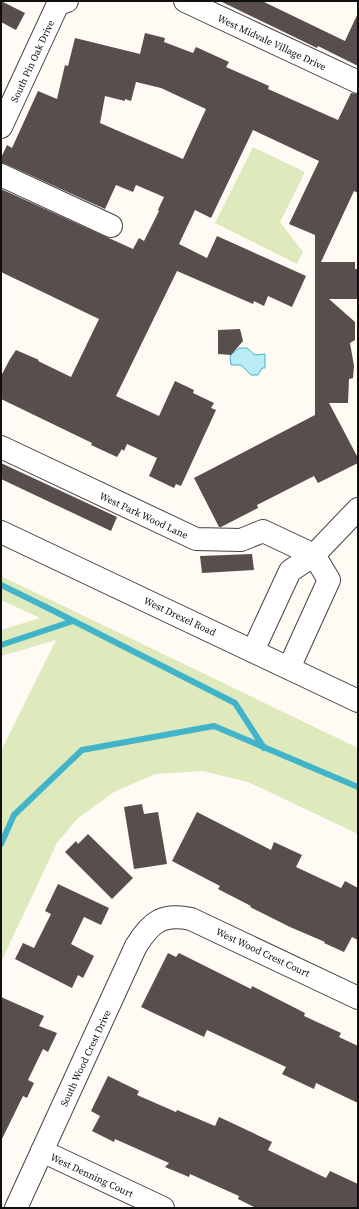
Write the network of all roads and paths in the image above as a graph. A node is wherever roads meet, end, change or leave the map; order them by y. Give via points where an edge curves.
1 (67, 1) edge
2 (185, 1) edge
3 (358, 82) edge
4 (1, 127) edge
5 (1, 175) edge
6 (111, 226) dead end
7 (1, 447) edge
8 (358, 509) edge
9 (1, 532) edge
10 (314, 555) junction
11 (253, 651) junction
12 (289, 668) junction
13 (358, 701) edge
14 (164, 912) joint
15 (358, 998) edge
16 (42, 1151) junction
17 (16, 1208) edge
18 (163, 1208) edge

1 - 4 street, South Pin Oak Drive via 58,4
2 - 3 street, West Midvale Village Drive
5 - 6 street
7 - 10 street, West Park Wood Lane via 196,540 241,540 263,531
8 - 10 street
9 - 11 street, West Drexel Road
10 - 11 street via 290,571
10 - 12 street via 329,580
11 - 12 street, West Drexel Road
12 - 13 street, West Drexel Road
14 - 15 street, West Wood Crest Court via 196,921
14 - 16 street, South Wood Crest Drive via 136,946
16 - 17 street, South Wood Crest Drive
16 - 18 street, West Denning Court

